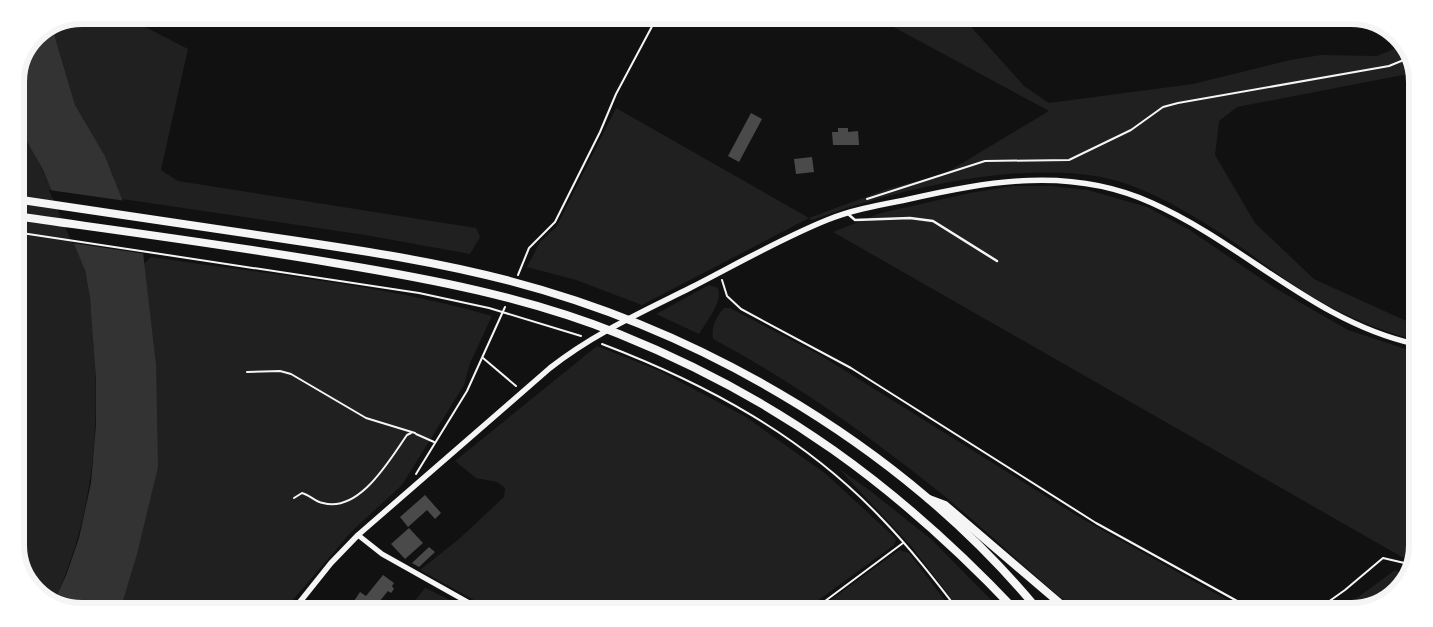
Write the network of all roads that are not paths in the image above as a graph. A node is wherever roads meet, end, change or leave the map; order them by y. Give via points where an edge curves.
1 (24, 200) edge
2 (847, 213) junction
3 (24, 217) edge
4 (998, 261) dead end
5 (1409, 342) edge
6 (925, 498) junction
7 (358, 534) junction
8 (299, 603) edge
9 (471, 603) edge
10 (1008, 603) edge
11 (1031, 603) edge
12 (1061, 603) edge

1 - 6 highway via 360,251 475,273 565,298 636,322 732,368 826,424
2 - 4 lane via 855,220 910,218 933,221
2 - 5 street via 1011,180 1057,179 1102,186 1126,192 1170,212 1334,315
2 - 7 street via 825,220 584,344 523,391
3 - 10 highway via 424,278 537,306 617,333 726,383 818,438 884,486 964,556
6 - 11 highway via 982,551
6 - 12 highway via 945,505
7 - 8 street
7 - 9 street via 382,554

